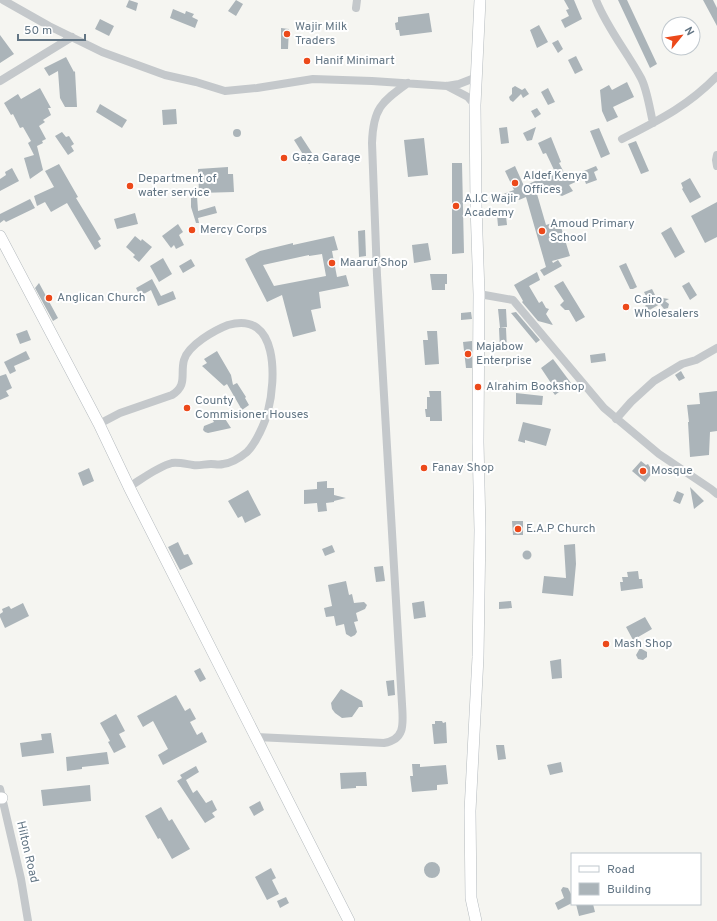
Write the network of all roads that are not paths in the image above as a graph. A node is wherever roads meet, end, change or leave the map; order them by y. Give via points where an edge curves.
1 (3, 0) edge
2 (480, 0) edge
3 (596, 0) edge
4 (72, 37) junction
5 (717, 76) edge
6 (477, 77) junction
7 (0, 81) edge
8 (408, 83) junction
9 (447, 86) junction
10 (475, 105) junction
11 (653, 123) junction
12 (622, 139) dead end
13 (717, 155) edge
14 (717, 166) edge
15 (0, 236) edge
16 (479, 294) junction
17 (717, 348) edge
18 (616, 418) junction
19 (99, 424) junction
20 (129, 487) junction
21 (715, 489) edge
22 (256, 737) junction
23 (1, 795) edge
24 (28, 921) edge
25 (349, 921) edge
26 (476, 921) edge

1 - 4 street
2 - 6 street
3 - 11 street via 645,85
4 - 7 street
4 - 8 street via 136,65 225,91 313,79
5 - 11 street via 689,102
6 - 9 street
6 - 10 street
8 - 9 street
8 - 22 street via 384,101 376,112 372,127 376,275 402,728 396,739 384,743
9 - 10 street via 468,97
10 - 16 street
11 - 12 street
13 - 14 street
15 - 19 street
16 - 18 street via 513,300 587,389
16 - 26 street via 478,649 470,811 471,898
17 - 18 street via 696,360 682,364 654,381
18 - 21 street via 659,454
19 - 20 street
19 - 20 street via 120,413 177,392 182,384 187,352 216,331 242,322 255,326 264,334 273,369 271,395 268,413 254,443 232,462 196,465 173,463
20 - 22 street
22 - 25 street
23 - 24 street, Hilton Road

